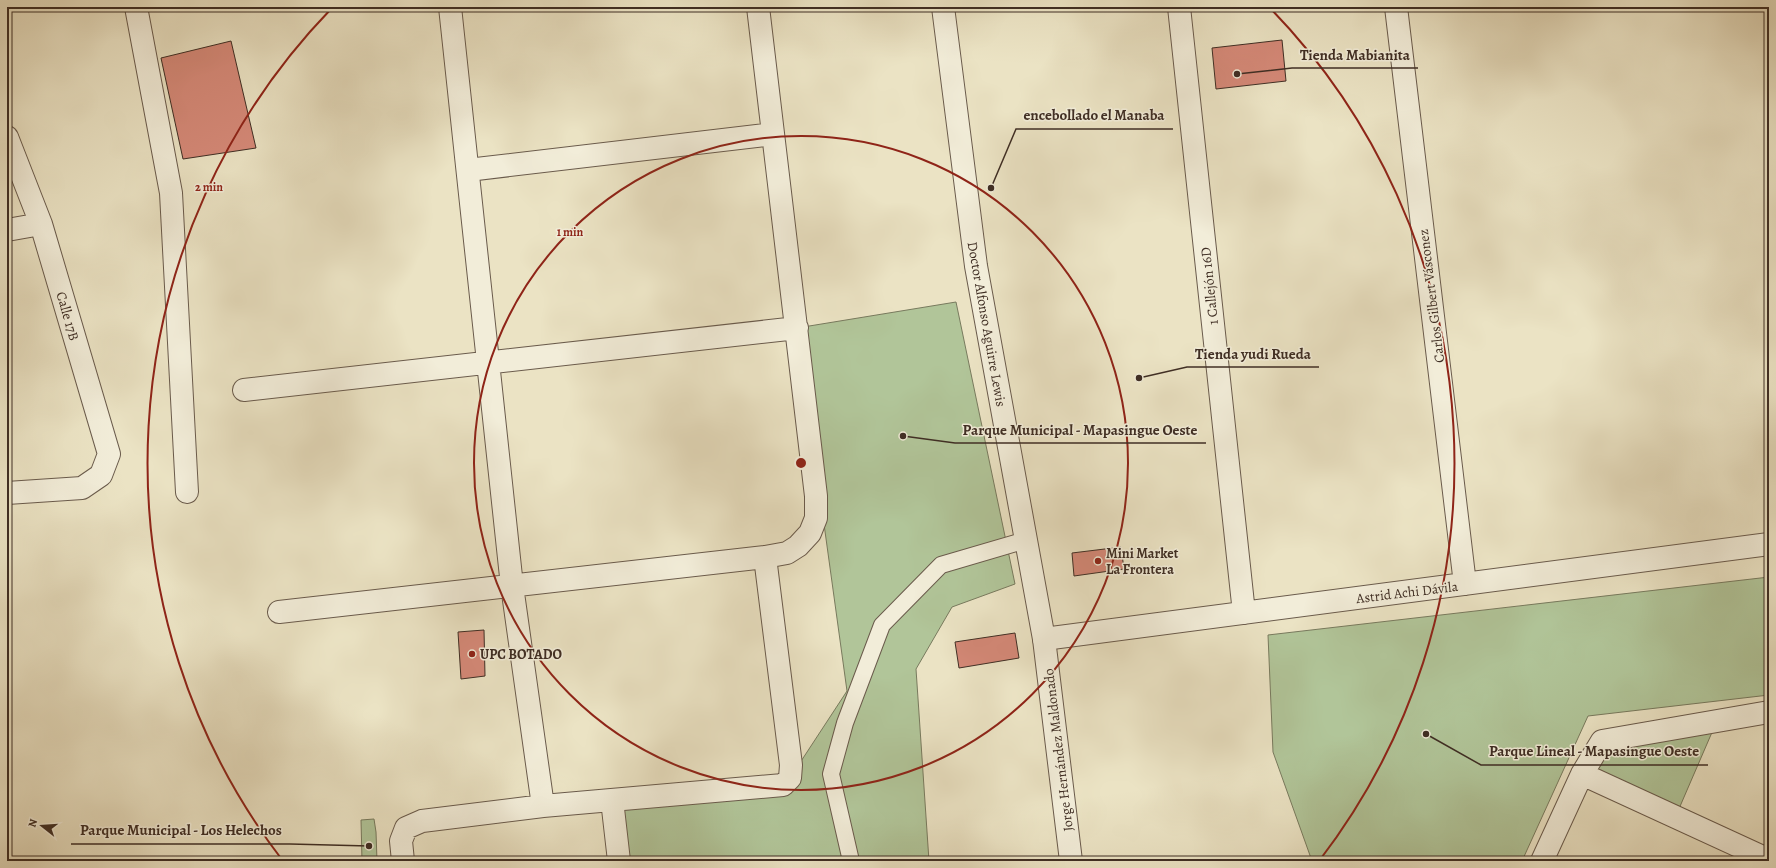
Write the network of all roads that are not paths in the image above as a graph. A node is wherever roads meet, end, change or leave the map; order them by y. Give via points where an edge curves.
1 (136, 7) edge
2 (450, 7) edge
3 (758, 7) edge
4 (943, 7) edge
5 (1179, 7) edge
6 (1396, 7) edge
7 (774, 134) junction
8 (7, 137) edge
9 (468, 170) junction
10 (41, 224) junction
11 (7, 230) edge
12 (797, 328) junction
13 (488, 363) junction
14 (244, 390) dead end
15 (187, 492) dead end
16 (7, 493) edge
17 (1026, 540) junction
18 (1769, 544) edge
19 (765, 557) junction
20 (1465, 584) junction
21 (512, 586) junction
22 (279, 612) dead end
23 (1244, 613) junction
24 (1044, 639) junction
25 (1769, 712) edge
26 (1582, 774) junction
27 (612, 800) junction
28 (543, 806) junction
29 (1769, 860) edge
30 (403, 861) edge
31 (620, 861) edge
32 (851, 861) edge
33 (1071, 861) edge
34 (1542, 861) edge

1 - 15 street via 171,193
2 - 9 street
3 - 7 street
4 - 17 street, Doctor Alfonso Aguirre Lewis via 976,266
5 - 23 street, 1 Callejón 16D
6 - 20 street, Carlos Gilbert Vásconez
7 - 9 street
7 - 12 street
8 - 10 street, Calle 17B
9 - 13 street
10 - 11 street
10 - 16 street, Calle 17B via 109,454 101,475 82,488
12 - 13 street
12 - 19 street via 816,496 816,518 810,533 798,546 787,553
13 - 14 street
13 - 21 street
17 - 24 street, Doctor Alfonso Aguirre Lewis
17 - 32 lane via 941,565 882,625 845,723 831,774
18 - 20 street, Astrid Achi Dávila
19 - 21 street
19 - 27 street via 791,765 790,778 783,785
20 - 23 street, Astrid Achi Dávila
21 - 22 street
21 - 28 street
23 - 24 street, Astrid Achi Dávila
24 - 33 street, Jorge Hernández Maldonado
25 - 26 street via 1602,741
26 - 29 street
26 - 34 street
27 - 28 street
27 - 31 street
28 - 30 street via 422,821 406,828 401,841

